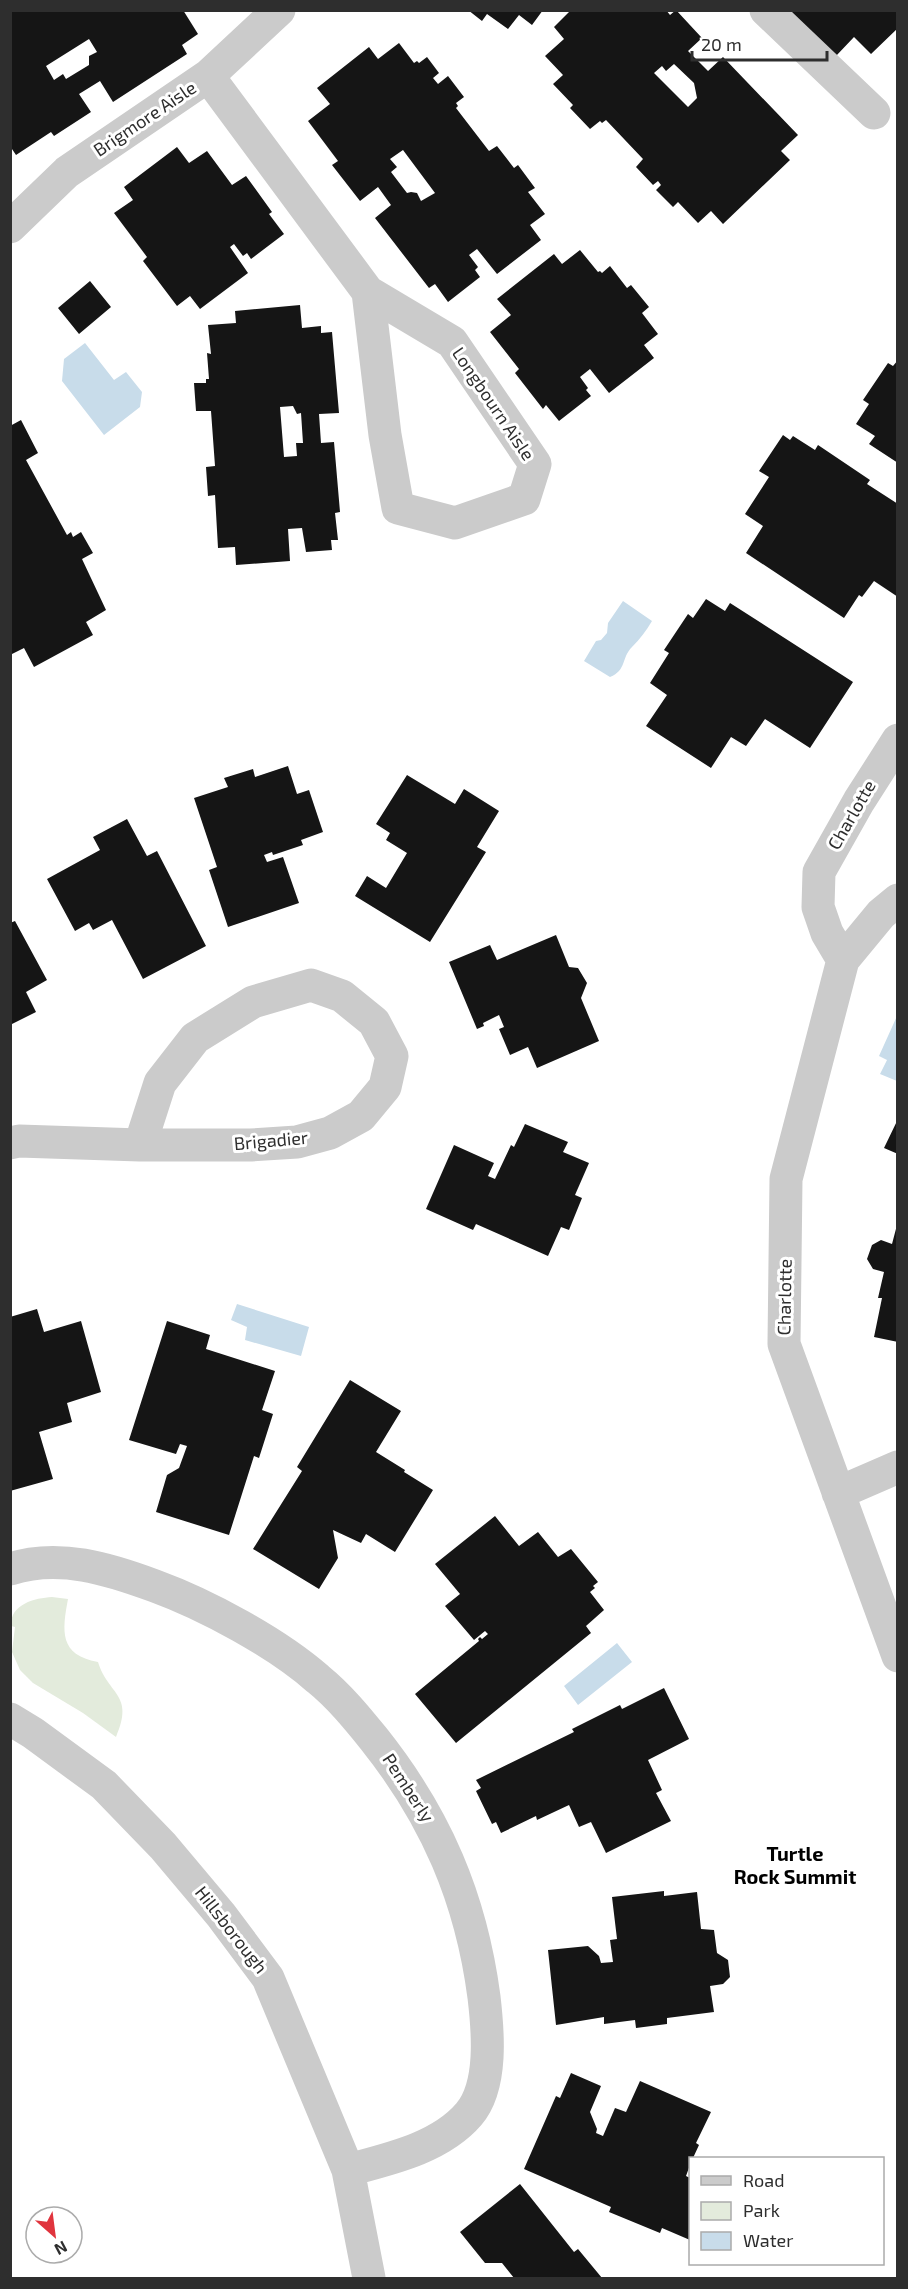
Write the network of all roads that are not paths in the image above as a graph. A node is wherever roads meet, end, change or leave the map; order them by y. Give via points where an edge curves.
1 (279, 10) edge
2 (766, 10) edge
3 (208, 76) junction
4 (874, 113) dead end
5 (10, 227) edge
6 (368, 292) junction
7 (897, 740) edge
8 (897, 900) edge
9 (843, 960) junction
10 (10, 1143) edge
11 (140, 1144) junction
12 (897, 1467) edge
13 (838, 1493) junction
14 (10, 1569) edge
15 (897, 1656) edge
16 (10, 1719) edge
17 (348, 2170) junction
18 (369, 2278) edge

1 - 3 street, Brigmore Aisle
2 - 4 street
3 - 5 street, Brigmore Aisle via 67,172
3 - 6 street, Longbourn Aisle
6 - 6 street, Longbourn Aisle via 452,342 535,464 524,499 455,524 398,508
7 - 9 street, Charlotte via 819,872 818,907
8 - 9 street, Charlotte
9 - 13 street, Charlotte via 786,1179 784,1344
10 - 11 street, Brigadier
11 - 11 street, Brigadier via 160,1083 195,1038 253,1002 311,985 342,996 374,1022 392,1056 385,1087 362,1116 330,1133 297,1142 251,1145
12 - 13 street
13 - 15 street, Charlotte
14 - 17 street, Pemberly via 30,1562 55,1561 117,1572 181,1596 273,1646 319,1679 359,1721 402,1773 433,1826 467,1916 480,1966 487,2052 483,2089 470,2113 434,2140 394,2158
16 - 17 street, Hillsborough via 104,1785 163,1846 221,1915 268,1978
17 - 18 street, Hillsborough

